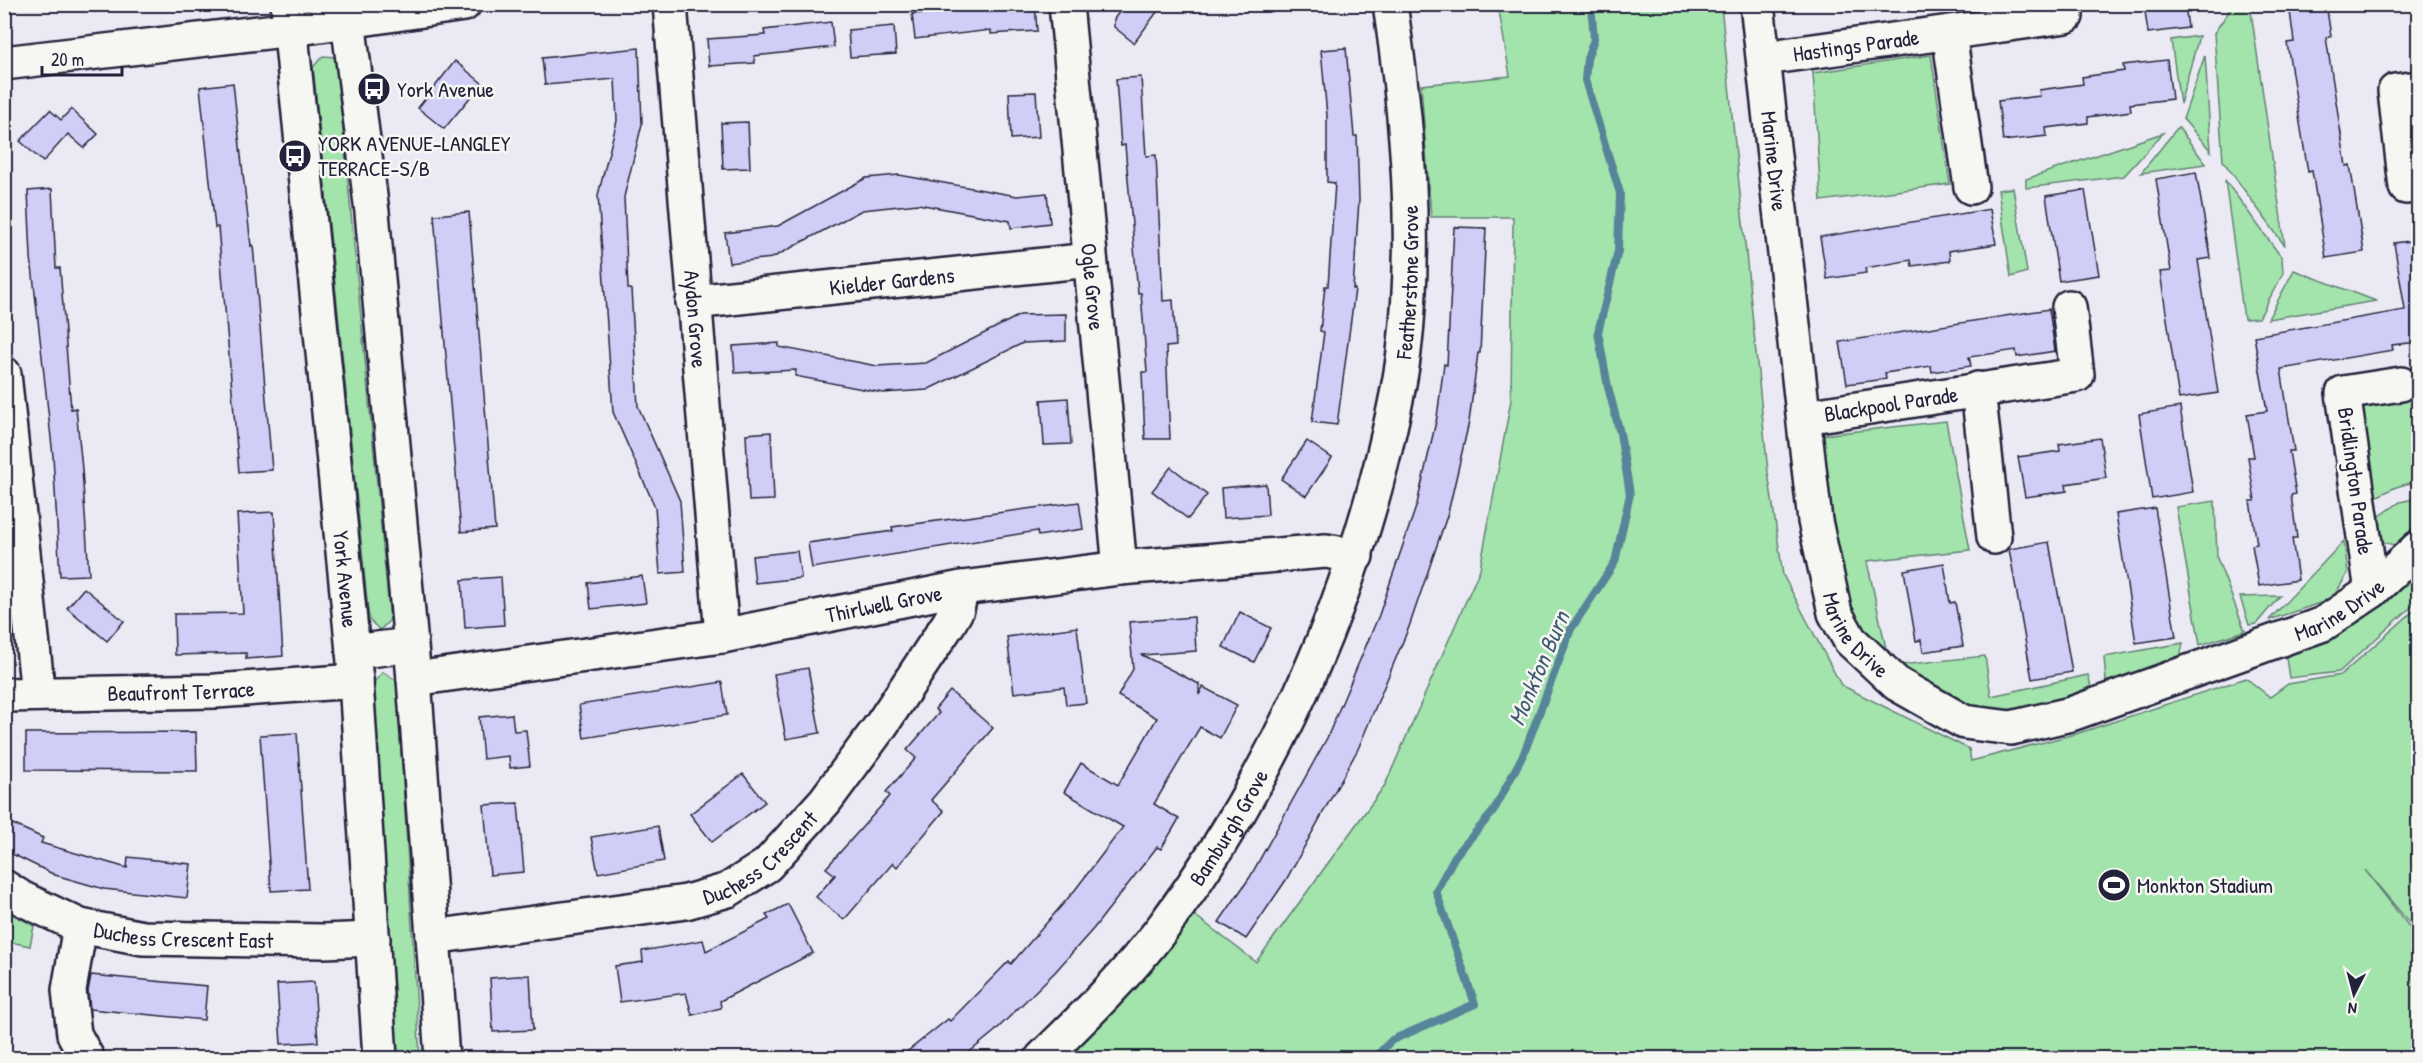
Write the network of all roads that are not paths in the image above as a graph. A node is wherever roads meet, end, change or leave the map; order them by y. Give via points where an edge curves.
1 (464, 4) edge
2 (670, 4) edge
3 (1066, 4) edge
4 (1390, 4) edge
5 (1757, 4) edge
6 (2065, 4) edge
7 (347, 13) edge
8 (290, 17) edge
9 (1949, 33) junction
10 (1764, 58) junction
11 (4, 63) edge
12 (2418, 88) edge
13 (1971, 187) dead end
14 (2406, 187) dead end
15 (1090, 260) junction
16 (693, 302) junction
17 (2069, 307) dead end
18 (4, 374) edge
19 (2401, 384) dead end
20 (1978, 389) junction
21 (1805, 417) junction
22 (1994, 537) dead end
23 (2418, 548) edge
24 (1356, 556) junction
25 (1120, 568) junction
26 (962, 588) junction
27 (2372, 591) junction
28 (722, 636) junction
29 (410, 645) junction
30 (354, 667) junction
31 (414, 679) junction
32 (38, 694) junction
33 (4, 695) edge
34 (4, 887) edge
35 (80, 926) junction
36 (432, 937) junction
37 (373, 939) junction
38 (87, 1059) edge
39 (380, 1059) edge
40 (442, 1059) edge
41 (1042, 1059) edge

1 - 7 street
2 - 16 street, Aydon Grove
3 - 15 street, Ogle Grove
4 - 24 street, Featherstone Grove via 1409,175 1405,339 1393,422
5 - 10 street, Marine Drive
6 - 9 street, Hastings Parade via 2066,15
7 - 8 street
7 - 29 street via 372,212
8 - 11 street
8 - 30 street, York Avenue
9 - 10 street, Hastings Parade
9 - 13 street, Hastings Parade
10 - 21 street, Marine Drive
12 - 14 street via 2395,91
15 - 16 street, Kielder Gardens
15 - 25 street, Ogle Grove
16 - 28 street, Aydon Grove
17 - 20 street, Blackpool Parade via 2077,375
18 - 32 street
19 - 27 street, Bridlington Parade via 2343,393
20 - 21 street, Blackpool Parade
20 - 22 street, Blackpool Parade
21 - 27 street, Marine Drive via 1815,521 1835,613 1850,640 1898,684 1964,722 2010,728 2071,714 2323,624
23 - 27 street, Marine Drive
24 - 25 street, Thirlwell Grove via 1326,551
24 - 41 street, Bamburgh Grove via 1326,637 1276,744 1226,833 1163,926 1106,995
25 - 26 street, Thirlwell Grove
26 - 28 street, Thirlwell Grove
26 - 36 street, Duchess Crescent via 949,623 882,724 825,801 767,866 728,890 686,902
28 - 31 street, Thirlwell Grove
29 - 30 street, York Avenue
29 - 31 street
30 - 32 street, Beaufront Terrace via 216,691
30 - 37 street, York Avenue
31 - 36 street
32 - 33 street, Beaufront Terrace
34 - 35 street, Duchess Crescent East
35 - 37 street, Duchess Crescent East via 143,938 186,940
35 - 38 street via 69,990 74,1034
36 - 40 street
37 - 39 street, York Avenue

